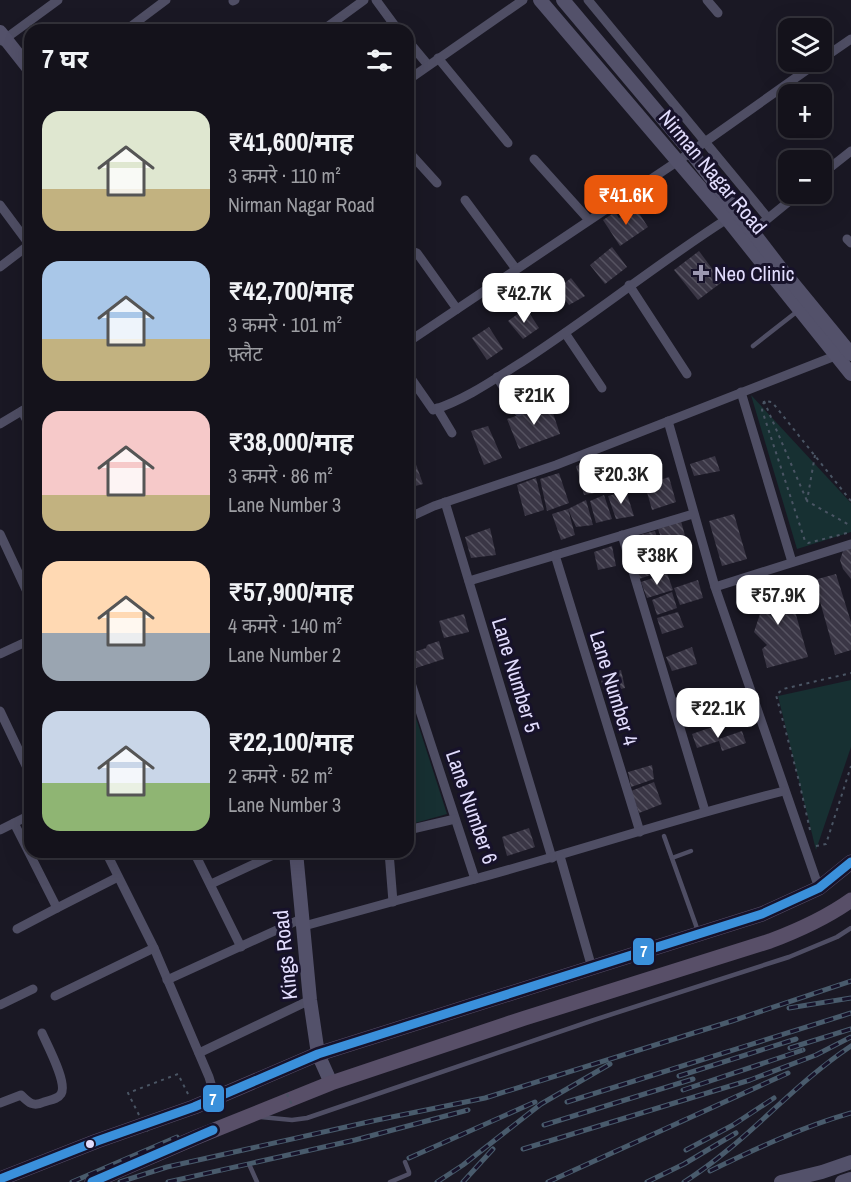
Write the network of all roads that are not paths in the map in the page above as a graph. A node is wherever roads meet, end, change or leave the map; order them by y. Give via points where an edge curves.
1 (58, 0) edge
2 (166, 0) edge
3 (364, 0) edge
4 (376, 0) edge
5 (523, 0) edge
6 (540, 0) edge
7 (564, 0) edge
8 (588, 0) edge
9 (707, 0) edge
10 (718, 13) dead end
11 (134, 24) edge
12 (332, 24) edge
13 (394, 24) edge
14 (2, 38) edge
15 (851, 39) edge
16 (414, 49) edge
17 (832, 52) edge
18 (438, 58) junction
19 (24, 63) edge
20 (428, 65) junction
21 (804, 72) edge
22 (414, 76) edge
23 (657, 83) junction
24 (643, 94) junction
25 (676, 106) junction
26 (662, 117) junction
27 (705, 141) junction
28 (508, 143) dead end
29 (851, 151) edge
30 (691, 152) junction
31 (414, 158) edge
32 (534, 159) dead end
33 (678, 161) junction
34 (832, 166) edge
35 (437, 183) dead end
36 (465, 200) dead end
37 (786, 204) edge
38 (0, 205) edge
39 (768, 218) junction
40 (727, 219) junction
41 (589, 220) junction
42 (754, 231) junction
43 (24, 236) edge
44 (742, 239) junction
45 (24, 249) edge
46 (414, 252) edge
47 (0, 267) edge
48 (516, 269) junction
49 (629, 285) junction
50 (457, 309) junction
51 (799, 310) junction
52 (565, 333) junction
53 (414, 338) edge
54 (753, 346) dead end
55 (851, 354) edge
56 (835, 356) junction
57 (687, 374) dead end
58 (851, 374) edge
59 (498, 377) junction
60 (414, 383) edge
61 (602, 388) dead end
62 (741, 392) junction
63 (437, 408) junction
64 (24, 409) edge
65 (519, 411) dead end
66 (668, 421) junction
67 (0, 424) edge
68 (452, 433) dead end
69 (445, 502) junction
70 (693, 514) junction
71 (414, 515) edge
72 (0, 534) edge
73 (622, 535) junction
74 (851, 544) edge
75 (555, 555) junction
76 (792, 562) junction
77 (24, 576) edge
78 (469, 581) junction
79 (715, 586) junction
80 (24, 643) edge
81 (0, 654) edge
82 (414, 693) edge
83 (0, 711) edge
84 (24, 761) edge
85 (784, 791) junction
86 (705, 811) junction
87 (24, 818) edge
88 (455, 819) junction
89 (14, 823) junction
90 (414, 829) edge
91 (0, 830) edge
92 (640, 832) junction
93 (664, 836) dead end
94 (24, 843) edge
95 (691, 851) dead end
96 (556, 857) junction
97 (32, 858) edge
98 (109, 858) edge
99 (197, 858) edge
100 (267, 858) edge
101 (297, 858) edge
102 (389, 858) edge
103 (672, 858) junction
104 (851, 862) edge
105 (118, 878) junction
106 (475, 879) junction
107 (211, 884) junction
108 (819, 888) junction
109 (851, 900) edge
110 (393, 902) junction
111 (57, 908) junction
112 (303, 922) junction
113 (17, 928) dead end
114 (851, 928) edge
115 (699, 934) junction
116 (241, 946) junction
117 (154, 948) junction
118 (592, 968) junction
119 (167, 980) junction
120 (33, 989) dead end
121 (55, 996) dead end
122 (310, 1000) junction
123 (0, 1005) edge
124 (42, 1033) dead end
125 (199, 1053) junction
126 (318, 1054) junction
127 (331, 1083) junction
128 (216, 1097) junction
129 (0, 1103) edge
130 (250, 1115) junction
131 (405, 1162) dead end
132 (851, 1162) edge
133 (249, 1164) dead end
134 (0, 1179) edge
135 (851, 1179) edge
136 (92, 1182) edge
137 (257, 1182) edge
138 (390, 1182) edge
139 (781, 1182) edge
140 (842, 1182) edge

1 - 14 street
2 - 11 street
3 - 12 street
4 - 13 street
5 - 18 street
6 - 33 street, Nirman Nagar Road
7 - 24 street, Nirman Nagar Road
8 - 23 street
9 - 10 street
14 - 19 street
15 - 17 street
16 - 20 street
18 - 20 street
18 - 28 street
20 - 22 street
21 - 27 street
23 - 24 street
23 - 25 street
24 - 26 street, Nirman Nagar Road
25 - 26 street
25 - 27 street
26 - 30 street, Nirman Nagar Road
27 - 30 street
27 - 39 street
29 - 34 street
30 - 33 street
30 - 42 street, Nirman Nagar Road
31 - 35 street
32 - 41 street
33 - 40 street, Nirman Nagar Road
33 - 41 street
36 - 48 street
37 - 39 street
38 - 43 street
39 - 42 street
40 - 44 street, Nirman Nagar Road
40 - 49 street
41 - 48 street
42 - 44 street
42 - 55 street, Nirman Nagar Road
44 - 51 street, Nirman Nagar Road
45 - 47 street
46 - 50 street
48 - 50 street
49 - 52 street
49 - 57 street
50 - 53 street
51 - 54 lane
51 - 56 street, Nirman Nagar Road
52 - 59 street
52 - 61 street
56 - 58 street, Nirman Nagar Road
56 - 62 street
59 - 63 street
59 - 65 street
60 - 63 street via 433,410
62 - 66 street
62 - 76 street
63 - 68 street
64 - 67 street
66 - 69 street via 556,465
66 - 70 street
69 - 71 street
69 - 78 street, Lane Number 5
70 - 73 street
70 - 79 street
72 - 77 street
73 - 75 street
73 - 86 street
74 - 76 street
75 - 78 street
75 - 92 street, Lane Number 4
76 - 79 street
78 - 96 street, Lane Number 5
79 - 85 street
80 - 81 street
82 - 88 street, Lane Number 6
83 - 84 street
85 - 86 street, Lane Number 6
85 - 108 street
86 - 92 street, Lane Number 6
87 - 89 street
88 - 90 street
88 - 106 street, Lane Number 6
89 - 91 street
89 - 94 street
92 - 96 street, Lane Number 6
93 - 103 lane
95 - 103 lane
96 - 106 street, Lane Number 6
96 - 118 street, Lane Number 5
97 - 111 street
98 - 105 street
99 - 107 street
100 - 107 street
101 - 112 street, Kings Road
102 - 110 street
103 - 115 lane
104 - 108 main road
105 - 111 street
105 - 117 street
106 - 110 street
107 - 116 street
108 - 115 main road via 762,914
109 - 127 main road via 803,928 771,941
110 - 112 street
111 - 113 street
112 - 116 street
112 - 122 street, Kings Road
114 - 130 lane via 789,957 307,1118
115 - 118 main road
116 - 119 street
117 - 119 street
117 - 121 street
118 - 126 main road
119 - 125 street
120 - 123 street
122 - 125 street
122 - 126 street, Kings Road
124 - 129 street via 62,1082 62,1093 38,1105 28,1103 21,1095
125 - 128 street
126 - 127 street, Kings Road
126 - 128 main road
127 - 130 main road
128 - 134 main road
130 - 136 main road
131 - 138 lane via 409,1174
132 - 139 street
133 - 137 lane
135 - 140 street

